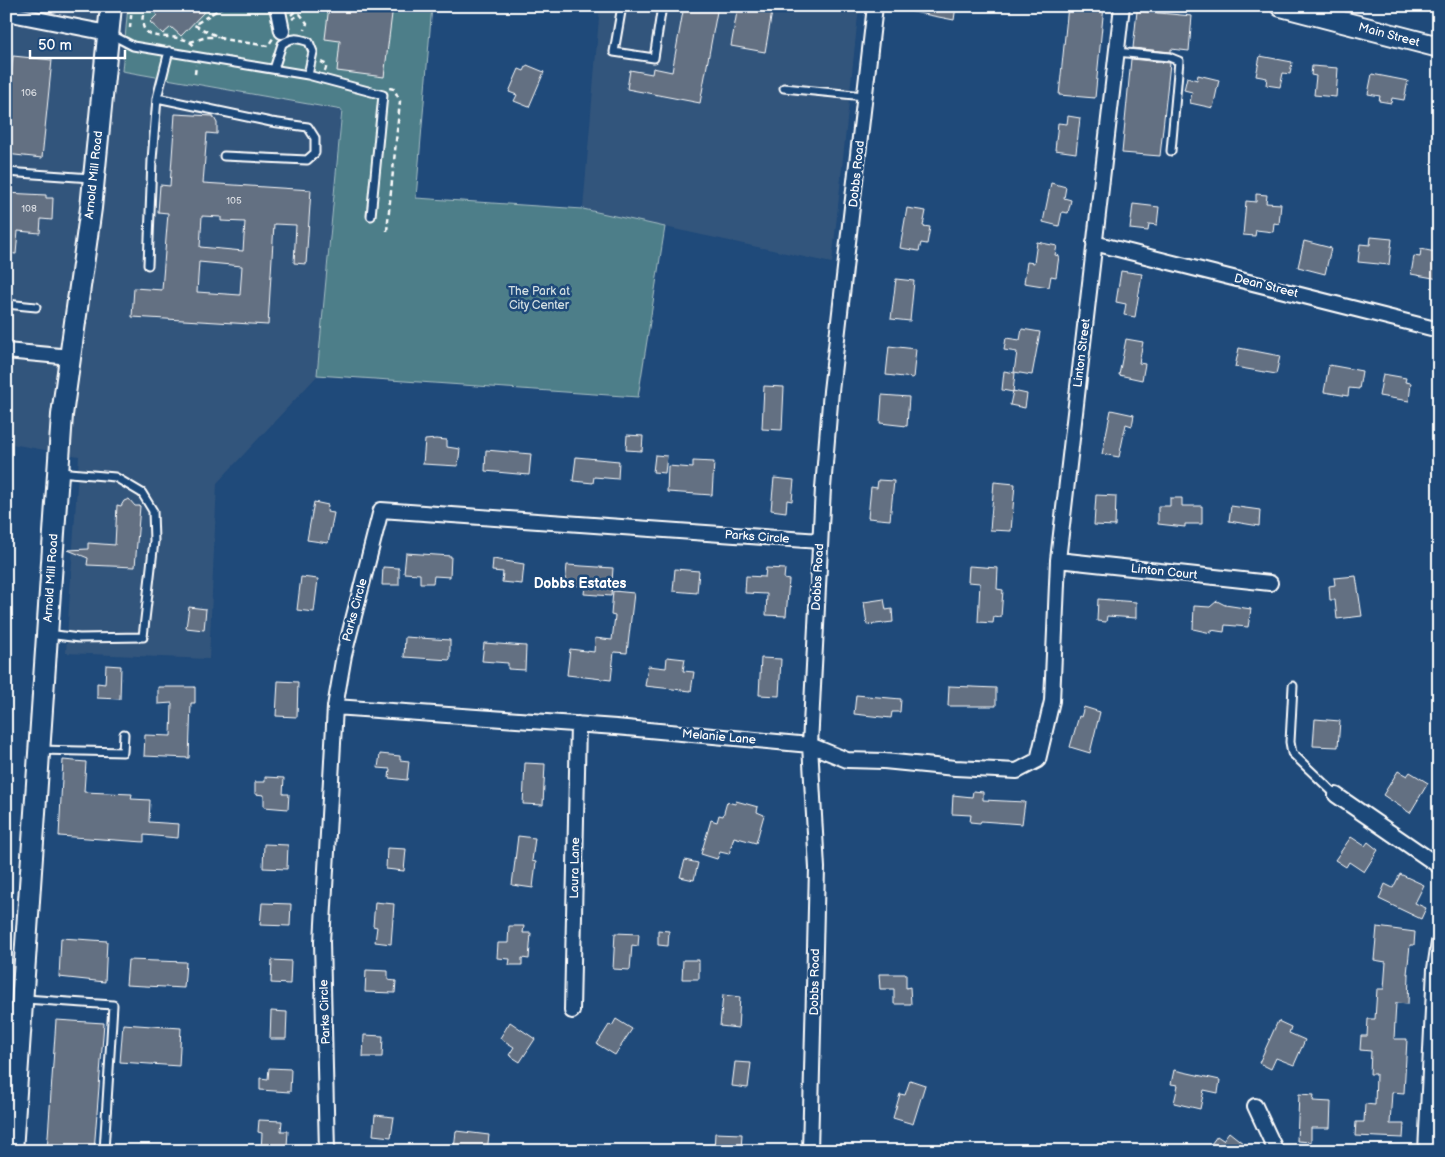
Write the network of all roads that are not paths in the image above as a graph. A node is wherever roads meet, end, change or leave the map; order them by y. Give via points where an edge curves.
1 (111, 6) edge
2 (277, 6) edge
3 (622, 6) edge
4 (662, 6) edge
5 (875, 6) edge
6 (1122, 6) edge
7 (1281, 6) edge
8 (6, 13) edge
9 (285, 24) road end
10 (108, 33) junction
11 (1439, 48) edge
12 (169, 51) junction
13 (1116, 52) junction
14 (274, 69) junction
15 (308, 75) junction
16 (784, 88) dead end
17 (864, 96) junction
18 (157, 98) junction
19 (1171, 152) dead end
20 (224, 156) dead end
21 (6, 172) edge
22 (94, 178) junction
23 (371, 216) dead end
24 (1094, 243) junction
25 (148, 265) dead end
26 (6, 304) edge
27 (36, 307) dead end
28 (1439, 330) edge
29 (6, 352) edge
30 (71, 357) junction
31 (58, 472) junction
32 (820, 541) junction
33 (1058, 560) junction
34 (1270, 583) dead end
35 (47, 634) junction
36 (1293, 686) dead end
37 (1052, 701) joint
38 (335, 707) junction
39 (578, 724) junction
40 (124, 734) dead end
41 (810, 745) junction
42 (39, 750) junction
43 (1336, 795) joint
44 (1439, 866) edge
45 (1439, 942) edge
46 (22, 999) junction
47 (572, 1011) dead end
48 (11, 1095) edge
49 (1255, 1106) dead end
50 (10, 1122) edge
51 (12, 1151) edge
52 (104, 1151) edge
53 (327, 1151) edge
54 (810, 1151) edge
55 (1276, 1151) edge
56 (1426, 1151) edge

1 - 10 main road, Arnold Mill Road
2 - 9 street
3 - 4 lane via 614,52 654,58
5 - 17 street, Dobbs Road
6 - 13 street, Linton Street
7 - 11 main road, Main Street via 1334,17
8 - 10 street
10 - 12 lane via 133,46
10 - 22 main road, Arnold Mill Road
12 - 14 lane
12 - 18 lane
13 - 19 lane via 1170,57 1179,61
13 - 24 street, Linton Street
14 - 15 lane
14 - 15 lane via 282,44 291,38 299,39 309,42 313,52
15 - 23 lane via 383,95
16 - 17 lane
17 - 32 street, Dobbs Road via 830,401
18 - 20 lane via 308,127 315,138 315,154 307,160
18 - 25 lane
21 - 22 lane
22 - 30 main road, Arnold Mill Road
24 - 28 street, Dean Street
24 - 33 street, Linton Street
26 - 27 lane
29 - 30 street
30 - 31 main road, Arnold Mill Road
31 - 35 main road, Arnold Mill Road
31 - 35 lane via 115,477 142,493 154,511 154,541 143,637 79,638
32 - 38 street, Parks Circle via 380,510 344,655
32 - 41 street, Dobbs Road
33 - 34 street, Linton Court
33 - 37 street, Linton Street
35 - 42 main road, Arnold Mill Road
36 - 43 lane via 1292,753
37 - 41 street, Melanie Lane via 1038,760 1017,771 847,760
38 - 39 street, Melanie Lane
38 - 53 street, Parks Circle via 322,942
39 - 41 street, Melanie Lane
39 - 47 street, Laura Lane
40 - 42 lane via 123,752
41 - 54 street, Dobbs Road via 817,868
42 - 46 main road, Arnold Mill Road
43 - 44 street
45 - 56 street
46 - 48 main road, Arnold Mill Road
46 - 52 lane via 113,1005
48 - 50 main road, Arnold Mill Road
49 - 55 street
50 - 51 main road, Arnold Mill Road

